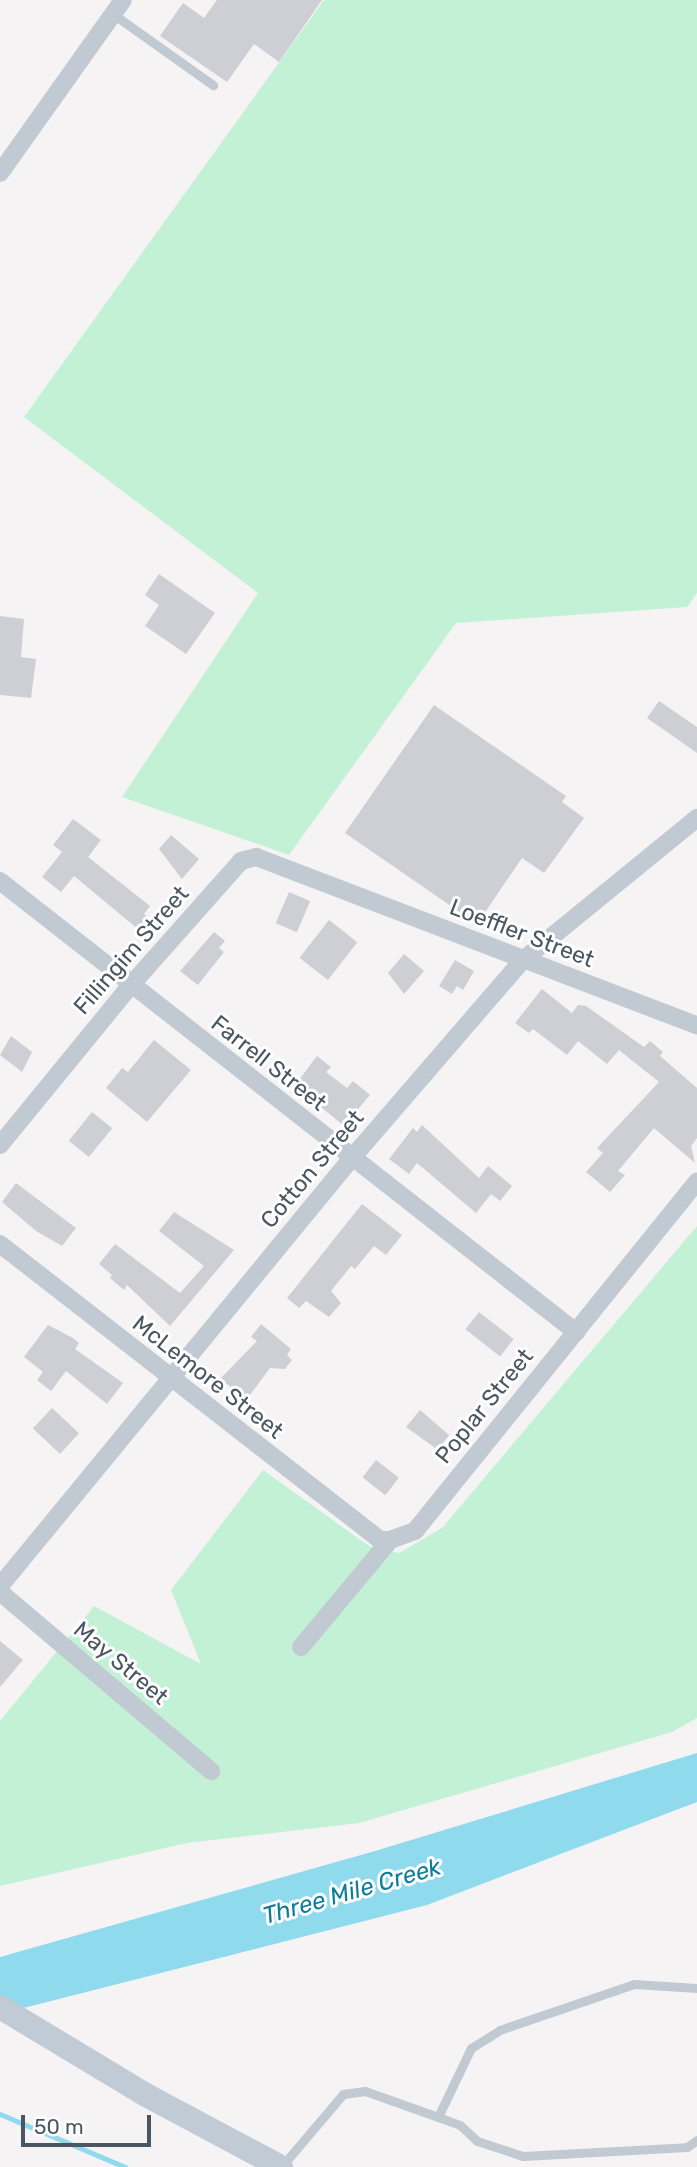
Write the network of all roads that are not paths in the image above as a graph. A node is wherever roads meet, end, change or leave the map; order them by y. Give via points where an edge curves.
1 (118, 7) edge
2 (213, 85) dead end
3 (0, 173) edge
4 (697, 818) edge
5 (0, 881) edge
6 (330, 886) joint
7 (523, 960) junction
8 (131, 985) junction
9 (697, 1025) edge
10 (0, 1145) edge
11 (351, 1159) junction
12 (697, 1182) edge
13 (0, 1244) edge
14 (576, 1332) junction
15 (170, 1379) junction
16 (390, 1540) junction
17 (0, 1586) edge
18 (0, 1592) edge
19 (300, 1647) dead end
20 (211, 1771) dead end
21 (697, 1988) edge
22 (0, 2007) edge
23 (438, 2117) junction
24 (697, 2140) edge
25 (281, 2167) edge

1 - 2 lane
1 - 3 street
4 - 7 street, Cotton Street
5 - 8 street, Farrell Street
6 - 7 street, Loeffler Street
6 - 8 street, Fillingim Street via 256,857 241,861
7 - 9 street, Loeffler Street
7 - 11 street, Cotton Street
8 - 10 street, Fillingim Street
8 - 11 street, Farrell Street
11 - 14 street, Farrell Street
11 - 15 street, Cotton Street
12 - 14 street, Poplar Street
13 - 15 street, McLemore Street
14 - 16 street, Poplar Street via 415,1531
15 - 16 street, McLemore Street via 380,1540
15 - 17 street, Cotton Street
16 - 19 street, Poplar Street
18 - 20 street, May Street
21 - 23 lane via 634,1984 500,2030 471,2048
22 - 25 street
23 - 24 lane via 460,2125 477,2141 523,2157 687,2147
23 - 25 lane via 365,2091 343,2094

